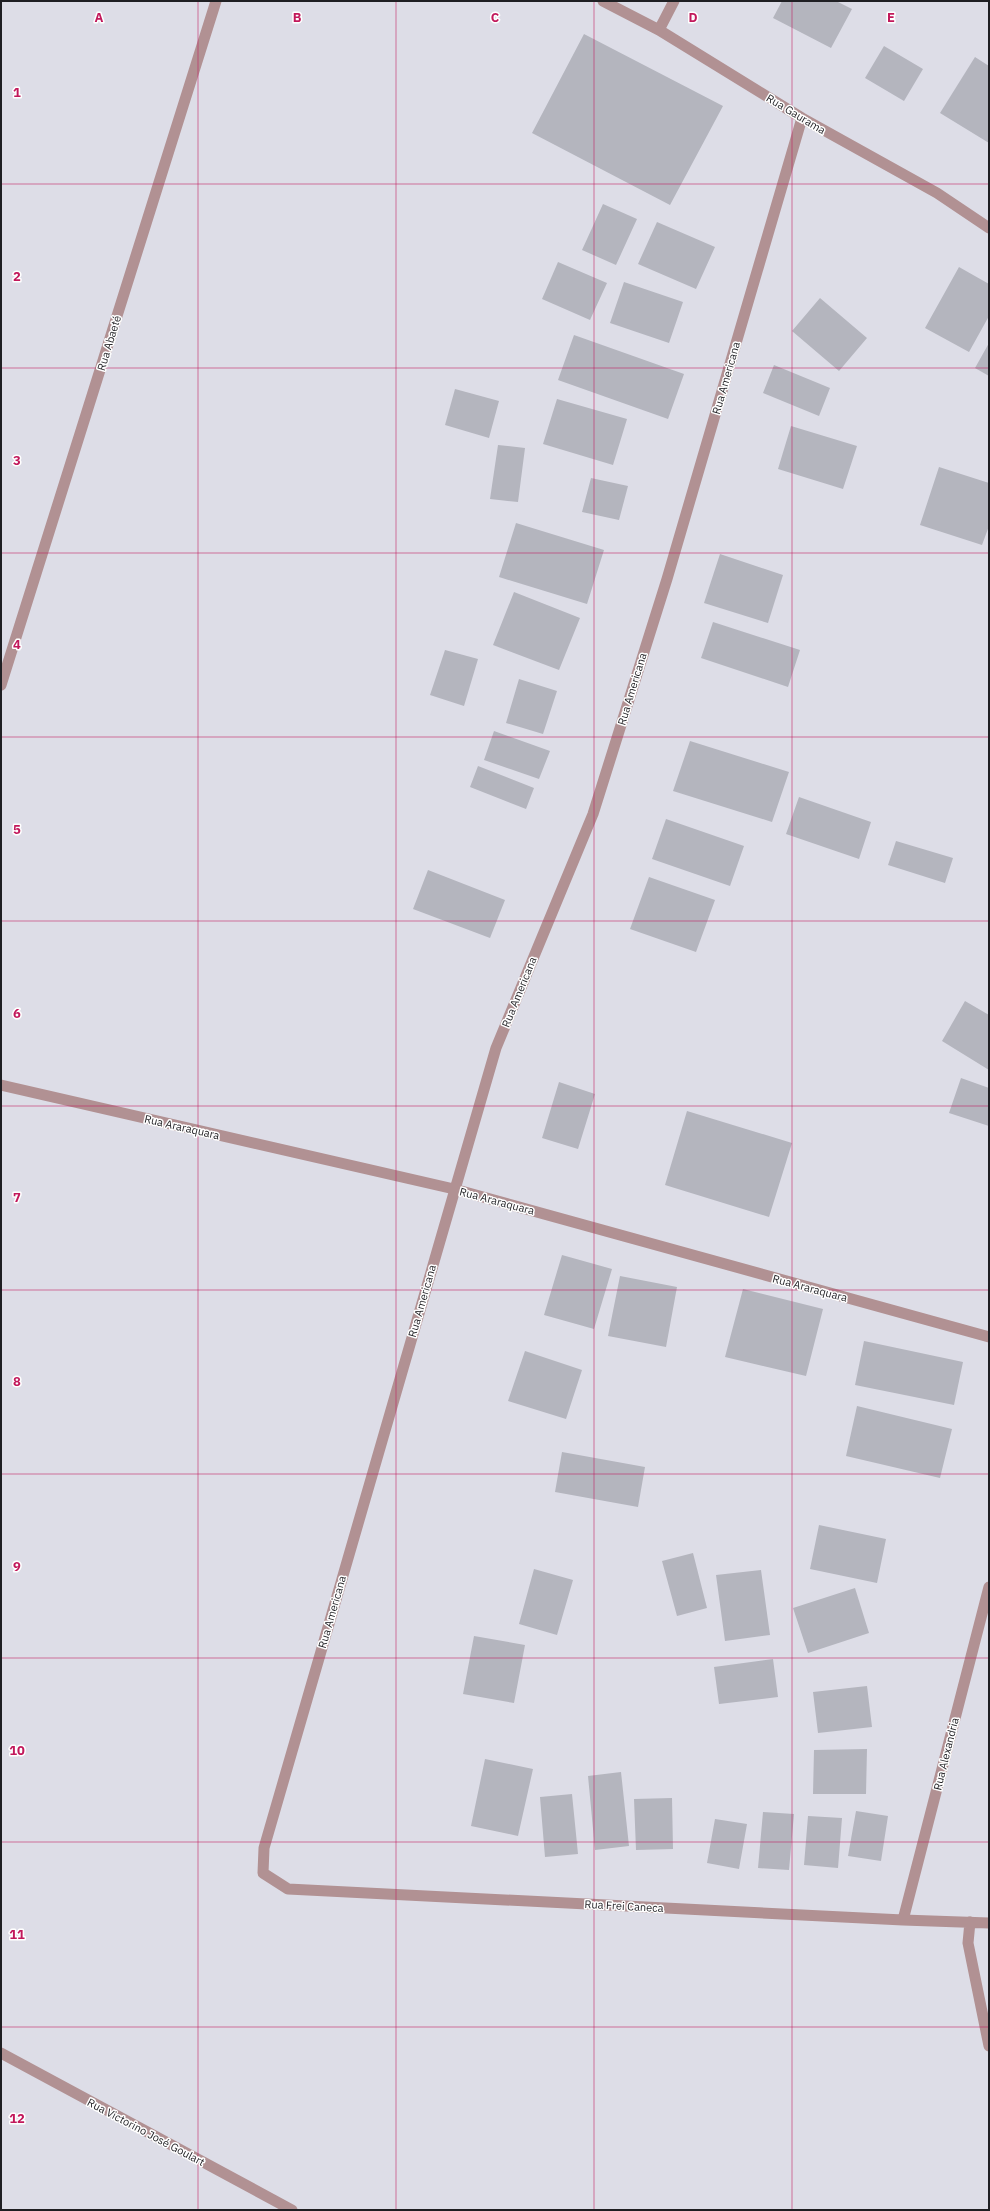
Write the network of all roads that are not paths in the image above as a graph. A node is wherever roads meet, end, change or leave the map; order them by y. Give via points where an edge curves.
1 (216, 1) edge
2 (603, 1) edge
3 (674, 1) edge
4 (659, 30) junction
5 (802, 118) junction
6 (989, 228) edge
7 (1, 684) edge
8 (1, 1085) edge
9 (454, 1189) junction
10 (989, 1337) edge
11 (989, 1587) edge
12 (263, 1873) joint
13 (903, 1920) junction
14 (970, 1922) junction
15 (989, 1923) edge
16 (989, 2046) edge
17 (1, 2053) edge
18 (292, 2210) edge

1 - 7 street, Rua Abaeté
2 - 4 street, Rua Gaurama
3 - 4 street
4 - 5 street, Rua Gaurama
5 - 6 street, Rua Gaurama via 937,193
5 - 9 street, Rua Americana via 667,579 593,814 496,1048
8 - 9 street, Rua Araraquara
9 - 10 street, Rua Araraquara
9 - 12 street, Rua Americana via 264,1848
11 - 13 street, Rua Alexandria
12 - 13 street, Rua Frei Caneca via 288,1888
13 - 14 street, Rua Frei Caneca
14 - 15 street, Rua Frei Caneca
14 - 16 street via 968,1943
17 - 18 street, Rua Victorino José Goulart

